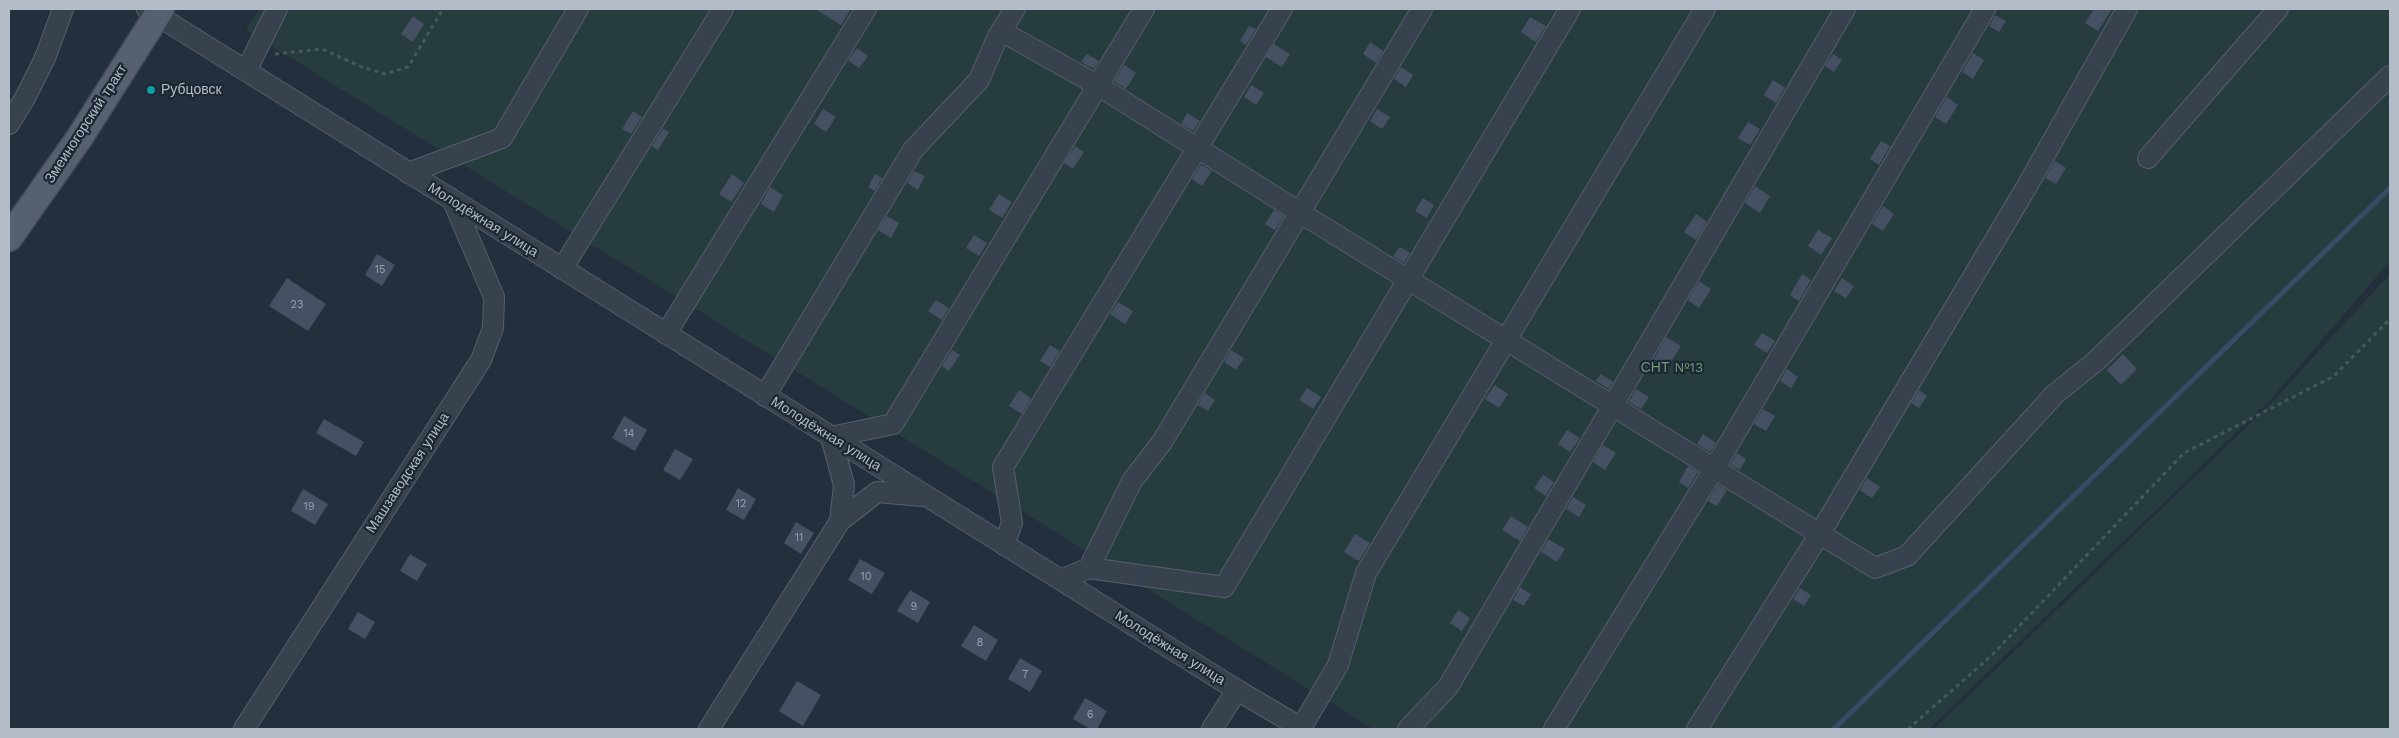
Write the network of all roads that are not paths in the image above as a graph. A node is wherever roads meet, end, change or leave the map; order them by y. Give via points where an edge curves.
1 (63, 9) edge
2 (276, 9) edge
3 (578, 9) edge
4 (723, 9) edge
5 (866, 9) edge
6 (1015, 9) edge
7 (1144, 9) edge
8 (1282, 9) edge
9 (1422, 9) edge
10 (1570, 9) edge
11 (1705, 9) edge
12 (1845, 9) edge
13 (1985, 9) edge
14 (2127, 9) edge
15 (2278, 9) edge
16 (155, 11) edge
17 (1001, 31) junction
18 (251, 61) road end
19 (2390, 76) edge
20 (1099, 86) junction
21 (9, 124) edge
22 (1197, 148) junction
23 (2148, 158) dead end
24 (408, 173) junction
25 (453, 201) junction
26 (1300, 212) junction
27 (9, 238) edge
28 (562, 269) junction
29 (1408, 279) junction
30 (666, 334) junction
31 (1507, 339) junction
32 (765, 396) junction
33 (1612, 405) junction
34 (831, 437) junction
35 (1714, 469) junction
36 (927, 497) junction
37 (840, 521) junction
38 (1819, 535) junction
39 (1004, 545) junction
40 (1090, 568) junction
41 (1061, 580) junction
42 (1237, 690) junction
43 (244, 729) edge
44 (709, 729) edge
45 (1212, 729) edge
46 (1302, 729) edge
47 (1408, 729) edge
48 (1554, 729) edge
49 (1697, 729) edge

1 - 21 street via 26,98
2 - 18 street
3 - 24 street via 502,138
4 - 28 street
5 - 30 street
6 - 17 street
7 - 20 street
8 - 22 street
9 - 26 street
10 - 29 street
11 - 31 street
12 - 33 street
13 - 35 street
14 - 38 street via 2026,188
15 - 23 street
16 - 24 street, Молодёжная улица
16 - 27 main road, Змеиногорский тракт via 80,137
17 - 20 street
17 - 32 street via 979,80 913,150
19 - 38 street via 2096,361 2055,394 1907,556 1875,568
20 - 22 street
20 - 34 street via 892,424
22 - 26 street
22 - 39 street via 1003,467 1012,523
24 - 25 street, Молодёжная улица
25 - 28 street, Молодёжная улица
25 - 43 street, Машзаводская улица via 494,297 490,336 480,360
26 - 29 street
26 - 40 street via 1162,442 1132,481
28 - 30 street, Молодёжная улица
29 - 31 street
29 - 40 street via 1224,587
30 - 32 street, Молодёжная улица
31 - 33 street
31 - 46 street via 1366,574 1338,665
32 - 34 street, Молодёжная улица
33 - 35 street
33 - 47 street via 1448,687
34 - 36 street, Молодёжная улица
34 - 37 street via 844,485
35 - 38 street
35 - 48 street
36 - 37 street via 878,492
36 - 39 street, Молодёжная улица
37 - 44 street
38 - 49 street
39 - 41 street, Молодёжная улица
40 - 41 street
41 - 42 street, Молодёжная улица
42 - 45 street
42 - 46 street, Молодёжная улица

